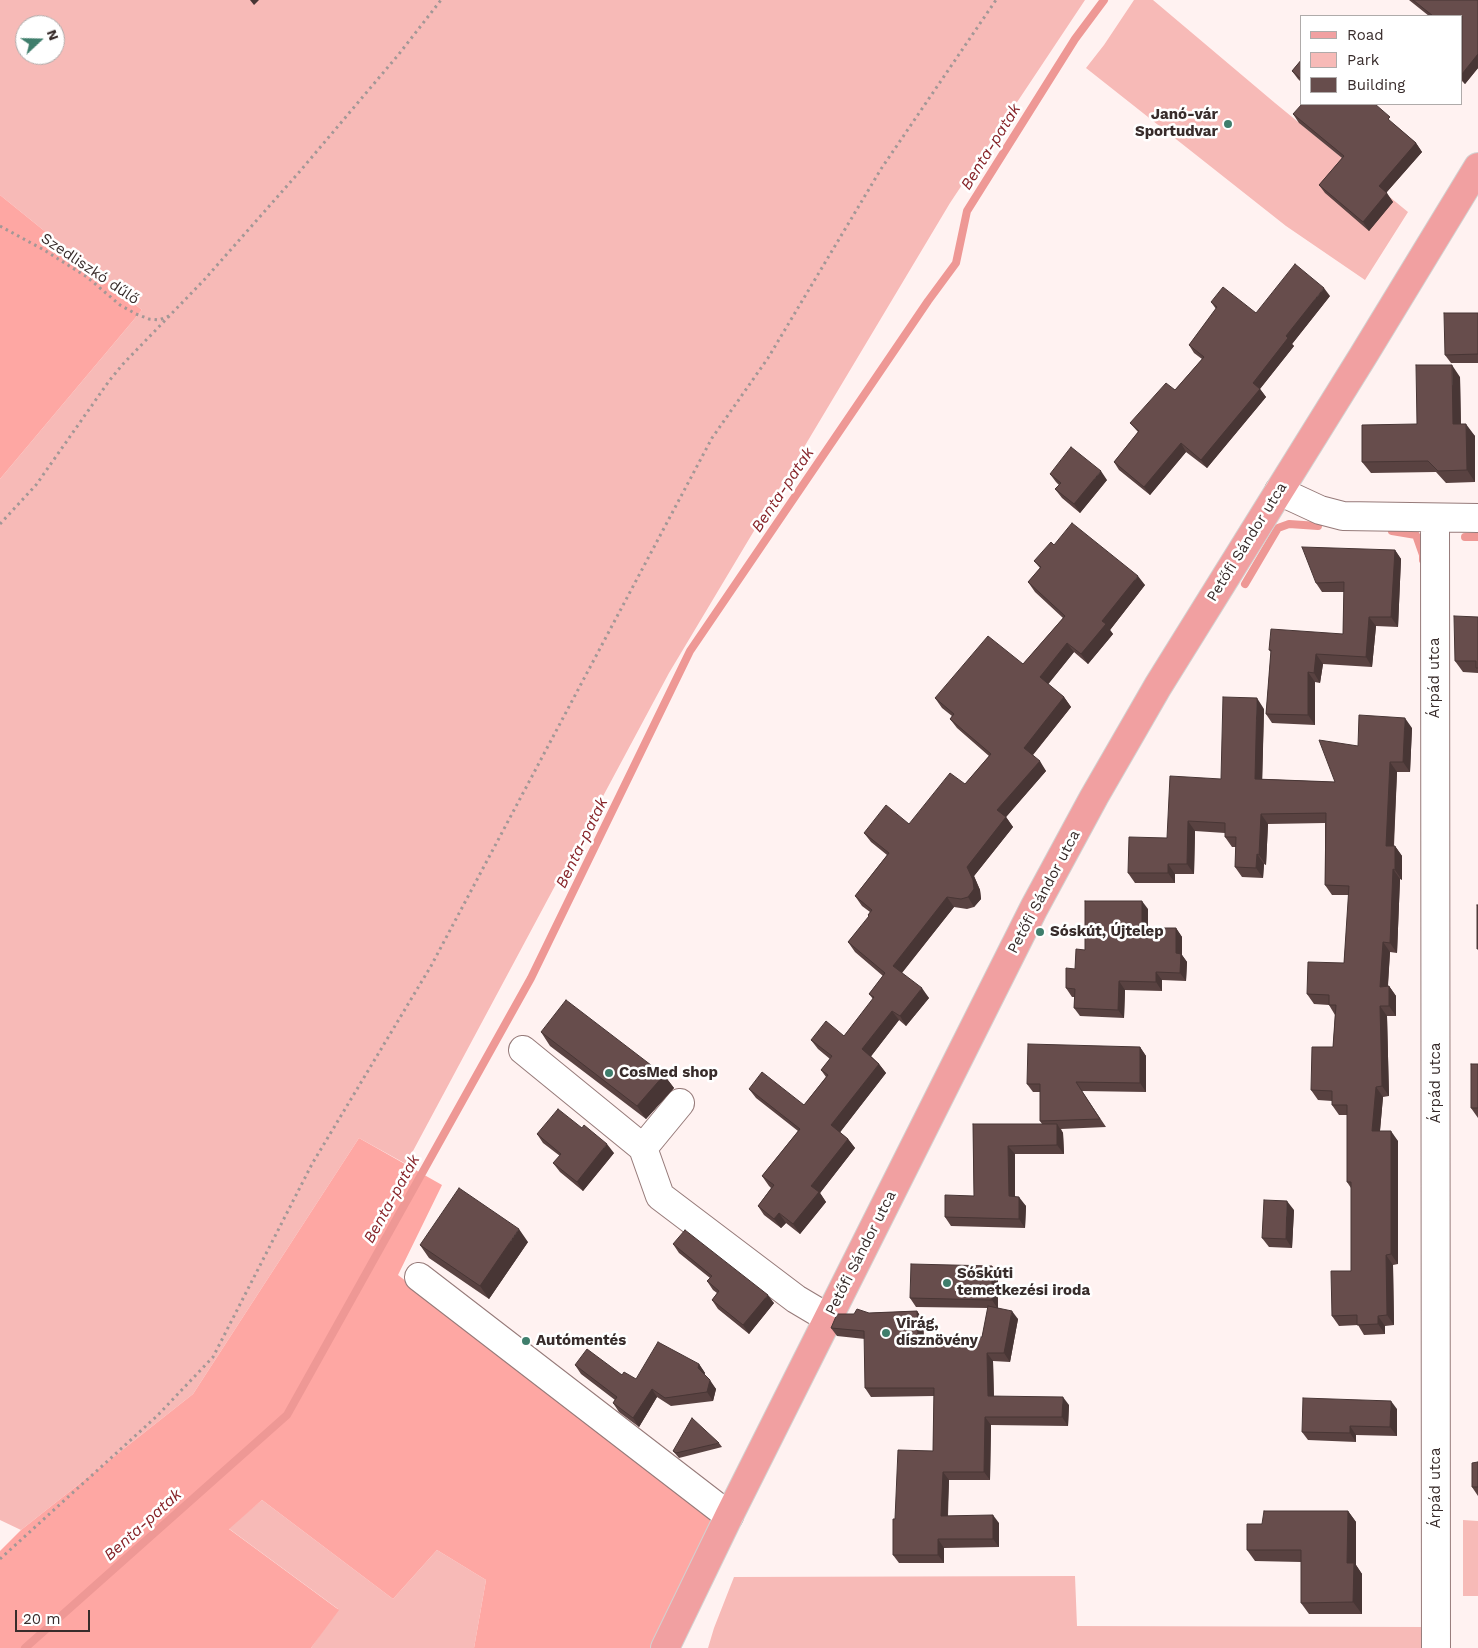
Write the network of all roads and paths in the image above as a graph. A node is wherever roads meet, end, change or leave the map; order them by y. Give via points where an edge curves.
1 (441, 0) edge
2 (996, 0) edge
3 (1478, 167) edge
4 (0, 226) edge
5 (169, 316) junction
6 (1279, 491) junction
7 (1435, 518) junction
8 (1478, 518) edge
9 (0, 524) edge
10 (523, 1050) dead end
11 (680, 1103) dead end
12 (643, 1148) junction
13 (419, 1277) dead end
14 (828, 1318) junction
15 (729, 1516) junction
16 (0, 1559) edge
17 (665, 1648) edge
18 (1436, 1648) edge

1 - 5 path via 301,170
2 - 16 path via 881,170 768,358 712,438 431,966 312,1164 213,1357 157,1416
3 - 6 main road, Petőfi Sándor utca
4 - 5 path, Szedliszkó dűlő via 87,277 136,314 159,320
5 - 9 path via 114,375 36,484
6 - 7 street via 1334,515
6 - 14 main road, Petőfi Sándor utca via 1158,686 1094,797 1034,908
7 - 8 street
7 - 18 street, Árpád utca
10 - 12 street
11 - 12 street
12 - 14 street via 660,1196 796,1299
13 - 15 street
14 - 15 main road, Petőfi Sándor utca
15 - 17 main road, Petőfi Sándor utca

